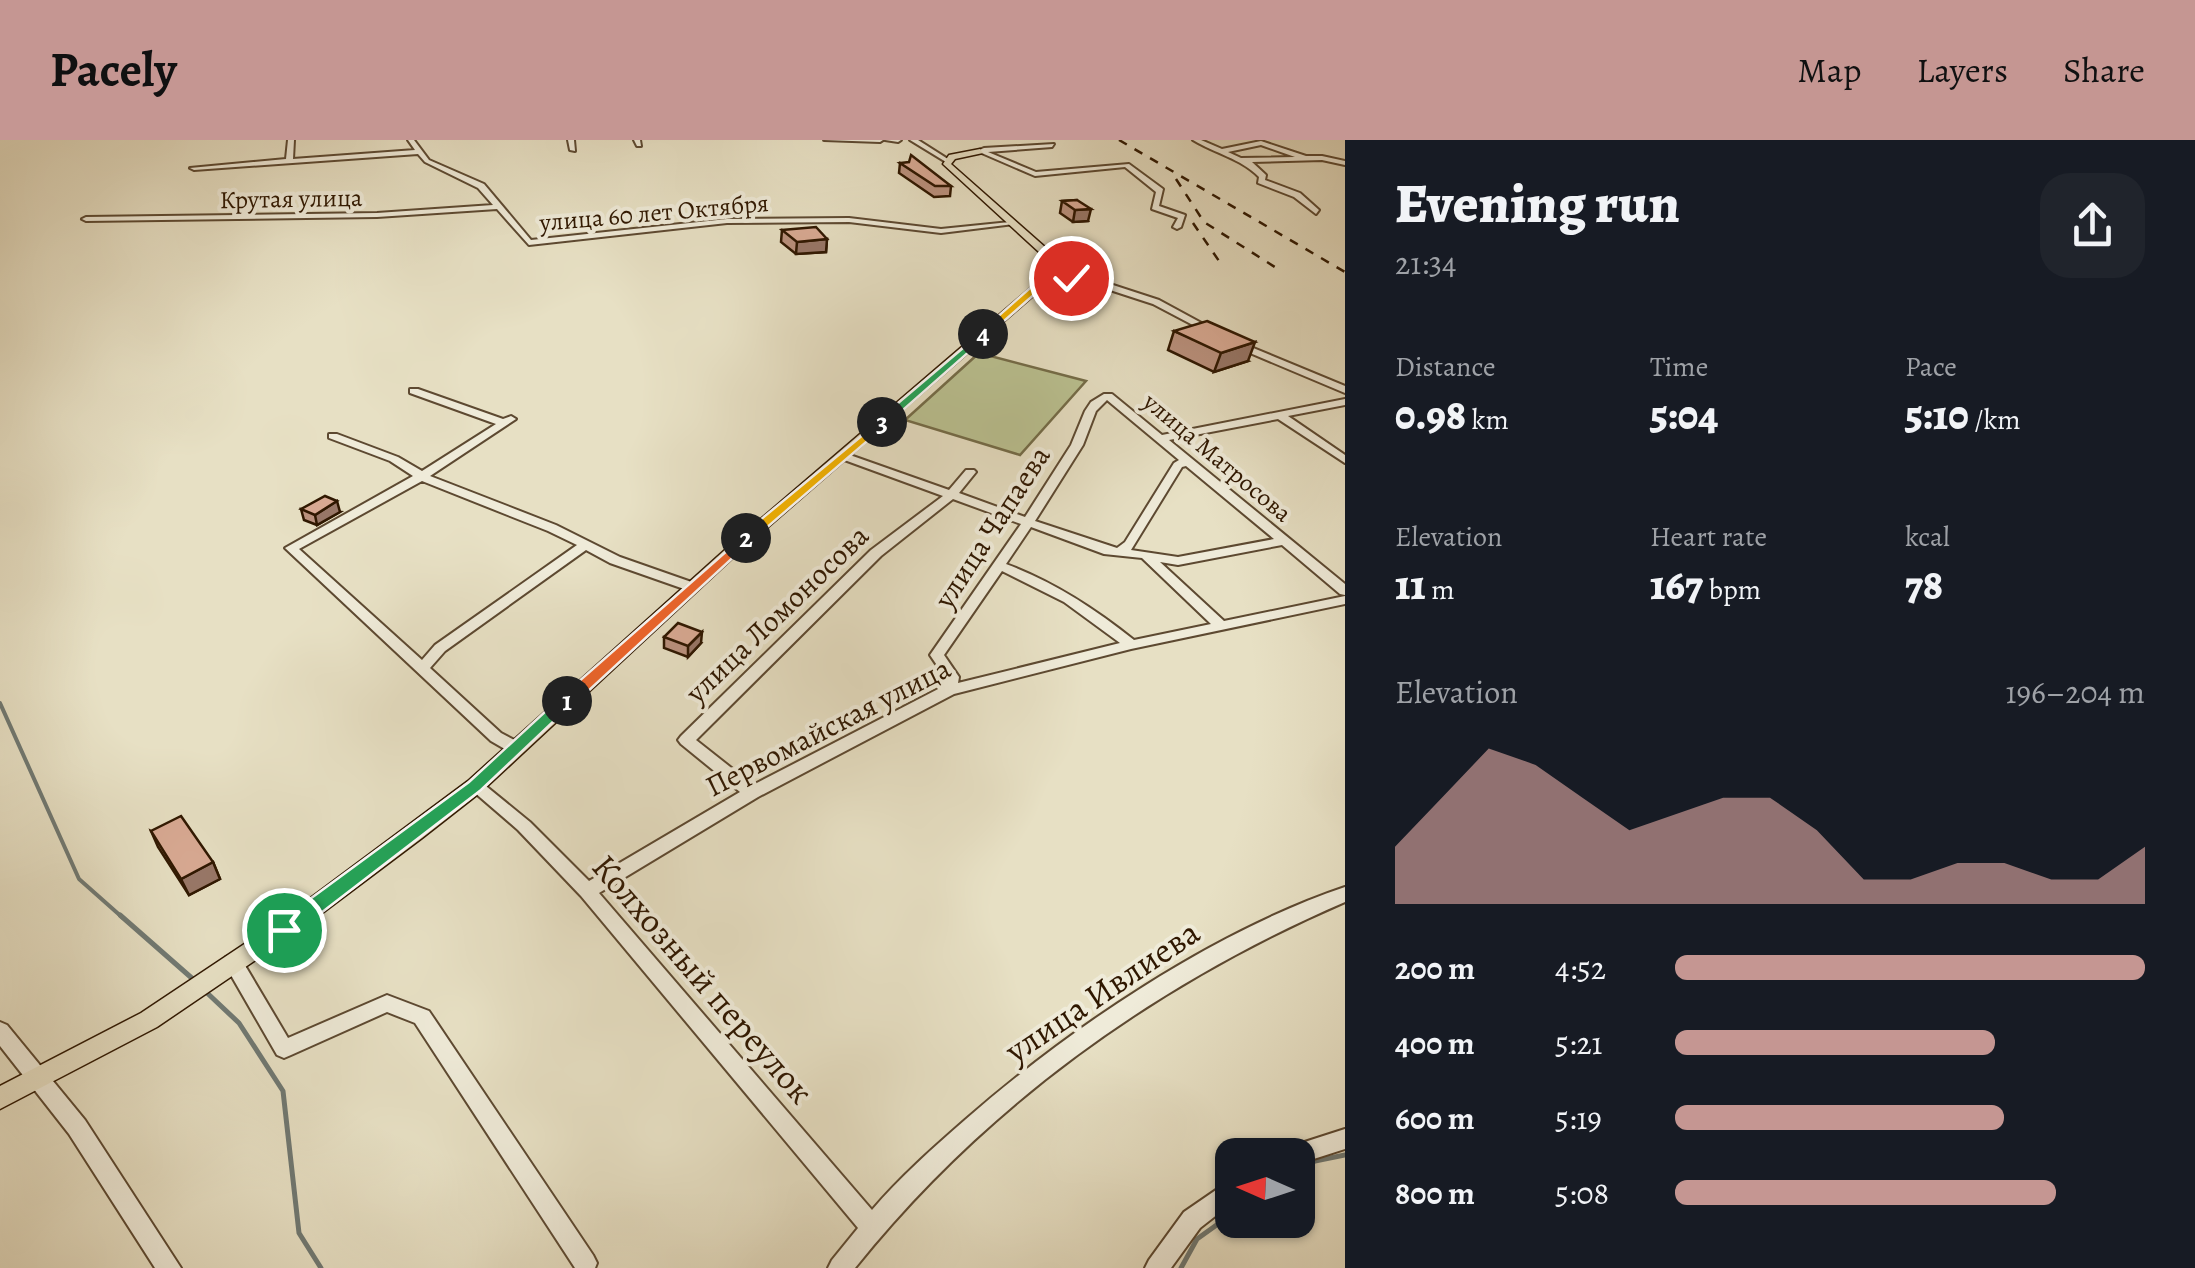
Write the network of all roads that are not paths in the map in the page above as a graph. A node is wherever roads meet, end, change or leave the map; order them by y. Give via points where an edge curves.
1 (291, 140) edge
2 (410, 140) edge
3 (572, 140) edge
4 (884, 140) edge
5 (898, 140) edge
6 (914, 140) edge
7 (968, 140) edge
8 (1196, 140) edge
9 (832, 142) edge
10 (1052, 145) dead end
11 (573, 150) dead end
12 (980, 150) junction
13 (1333, 150) dead end
14 (418, 152) junction
15 (1220, 152) junction
16 (1306, 158) junction
17 (1322, 158) junction
18 (948, 161) junction
19 (1247, 161) junction
20 (1345, 163) edge
21 (289, 164) junction
22 (194, 168) dead end
23 (497, 207) junction
24 (1316, 212) dead end
25 (86, 219) dead end
26 (1010, 224) junction
27 (1177, 226) dead end
28 (1058, 274) junction
29 (1345, 390) edge
30 (414, 391) dead end
31 (1108, 396) joint
32 (1345, 402) edge
33 (1282, 417) junction
34 (333, 436) dead end
35 (1163, 438) junction
36 (843, 456) junction
37 (1345, 460) edge
38 (1187, 461) junction
39 (970, 472) dead end
40 (422, 476) junction
41 (951, 494) junction
42 (1028, 523) junction
43 (1284, 542) junction
44 (584, 546) junction
45 (1120, 552) junction
46 (1146, 555) junction
47 (1000, 566) junction
48 (692, 587) junction
49 (1345, 592) edge
50 (1345, 600) edge
51 (1220, 626) junction
52 (1131, 645) junction
53 (422, 669) junction
54 (949, 690) junction
55 (516, 748) junction
56 (475, 786) junction
57 (752, 793) junction
58 (587, 891) junction
59 (1345, 894) edge
60 (233, 964) junction
61 (0, 1031) edge
62 (39, 1080) junction
63 (0, 1098) edge
64 (1345, 1139) edge
65 (1315, 1148) edge
66 (1215, 1203) edge
67 (870, 1226) junction
68 (586, 1263) dead end
69 (170, 1268) edge
70 (840, 1268) edge
71 (1157, 1268) edge

1 - 21 street
2 - 14 street
3 - 11 street
4 - 5 street
4 - 9 street
6 - 18 street
7 - 12 main road
8 - 15 street
10 - 12 street
12 - 18 main road
12 - 27 street via 1035,174 1126,164 1160,190 1155,207 1182,217
13 - 17 street
14 - 21 street
14 - 23 street, улица 60 лет Октября via 481,186
15 - 16 street via 1261,143
15 - 19 street
16 - 17 street
16 - 19 street
17 - 20 street
18 - 26 main road
19 - 24 street via 1261,181 1297,195
21 - 22 street
23 - 25 street, Крутая улица via 377,216
23 - 26 street, улица 60 лет Октября via 524,240 538,244 727,221 849,220 941,231
26 - 28 main road
28 - 29 street via 1176,311
28 - 36 main road
30 - 40 street via 507,421
31 - 35 street, улица Матросова
31 - 42 street, улица Чапаева via 1094,404 1080,442
32 - 33 street
33 - 35 street
33 - 37 street
34 - 40 street
35 - 38 street, улица Матросова
36 - 41 street
36 - 48 main road
38 - 43 street, улица Матросова
38 - 45 street
39 - 41 street, улица Ломоносова
40 - 44 street
40 - 53 street via 291,548
41 - 42 street
41 - 57 street, улица Ломоносова via 876,553 686,740
42 - 45 street
42 - 47 street, улица Чапаева
43 - 46 street via 1178,561
43 - 49 street, улица Матросова
44 - 48 street
44 - 53 street via 440,648
45 - 46 street
46 - 51 street
47 - 52 street via 1082,604
47 - 54 street, улица Чапаева via 937,655 952,678
48 - 55 main road
50 - 51 street, Первомайская улица
51 - 52 street, Первомайская улица
52 - 54 street, Первомайская улица
53 - 55 street
54 - 57 street, Первомайская улица
55 - 56 main road
56 - 58 street, Колхозный переулок
56 - 60 main road
57 - 58 street, Первомайская улица
58 - 67 street, Колхозный переулок
59 - 67 street, улица Ивлиева via 1259,931 1045,1064
60 - 62 main road
60 - 68 street via 284,1049 387,1003 422,1017
61 - 62 street
62 - 63 main road
62 - 69 street
64 - 65 street
66 - 71 street via 1192,1220
67 - 70 street, улица Ивлиева

